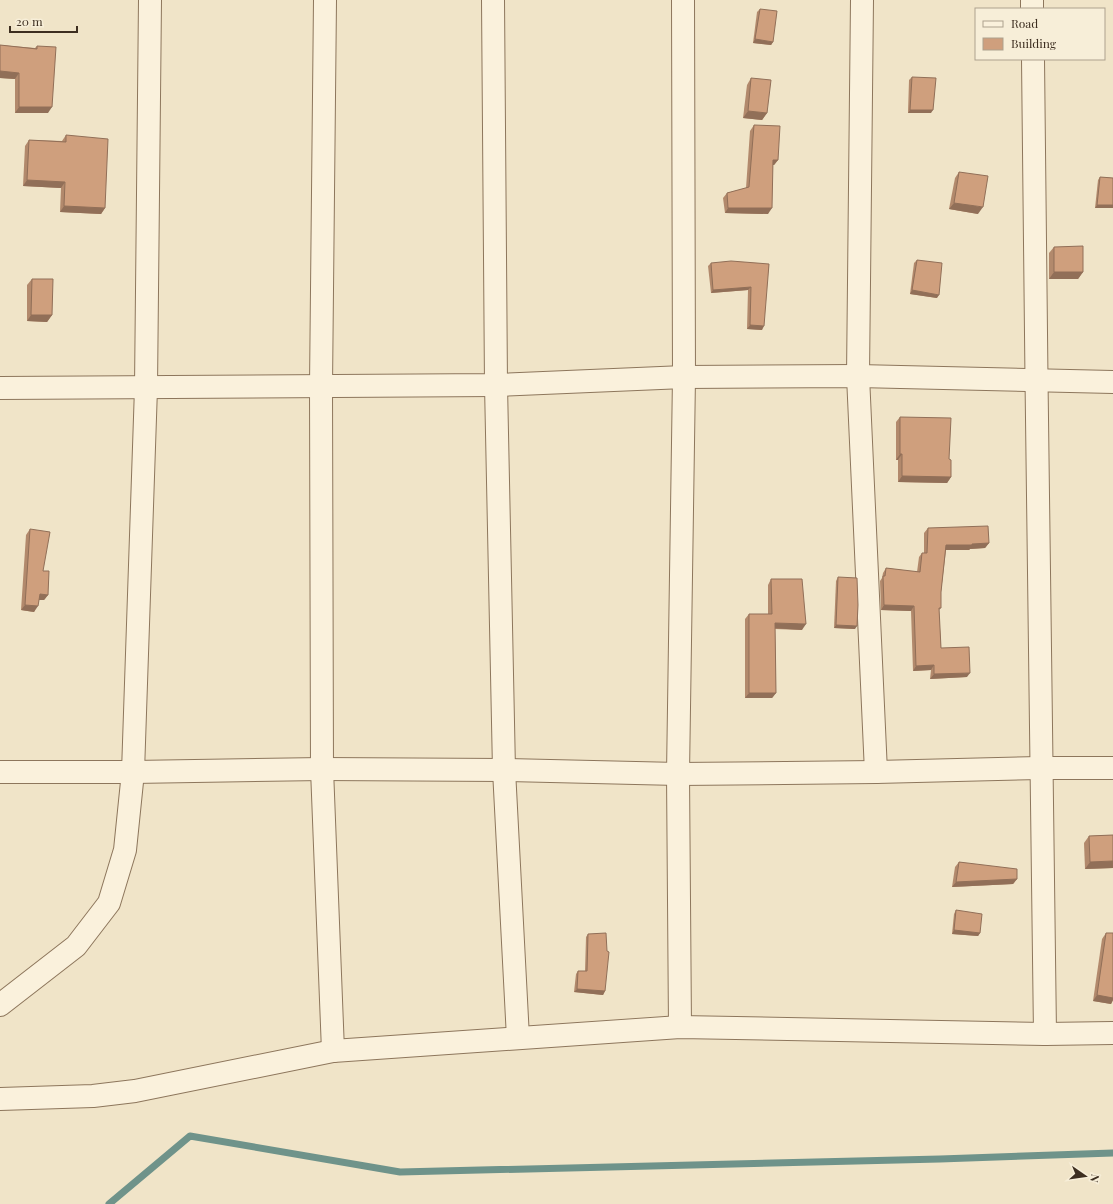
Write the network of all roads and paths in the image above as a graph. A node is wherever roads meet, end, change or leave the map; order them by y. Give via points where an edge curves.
1 (150, 0) edge
2 (326, 0) edge
3 (493, 0) edge
4 (683, 0) edge
5 (862, 0) edge
6 (1033, 60) edge
7 (858, 376) junction
8 (684, 377) junction
9 (1037, 381) junction
10 (1113, 382) edge
11 (496, 385) junction
12 (321, 386) junction
13 (0, 388) edge
14 (146, 388) junction
15 (1040, 768) junction
16 (1113, 768) edge
17 (322, 769) junction
18 (504, 770) junction
19 (0, 772) edge
20 (133, 772) junction
21 (876, 772) junction
22 (678, 774) junction
23 (0, 1005) edge
24 (680, 1027) junction
25 (1113, 1033) edge
26 (1045, 1034) junction
27 (518, 1038) junction
28 (333, 1051) junction
29 (0, 1100) edge

1 - 14 street
2 - 12 street
3 - 11 street
4 - 8 street
5 - 7 street
6 - 9 street
7 - 8 street
7 - 9 street
7 - 21 street
8 - 11 street
8 - 22 street
9 - 10 street
9 - 15 street
11 - 12 street
11 - 18 street
12 - 14 street
12 - 17 street
13 - 14 street
14 - 20 street
15 - 16 street
15 - 21 street
15 - 26 street
17 - 18 street
17 - 20 street
17 - 28 street
18 - 22 street
18 - 27 street
19 - 20 street
20 - 23 street via 125,850 109,903 76,946
21 - 22 street
22 - 24 street
24 - 26 street
24 - 27 street
25 - 26 street
27 - 28 street
28 - 29 street via 135,1091 93,1096

